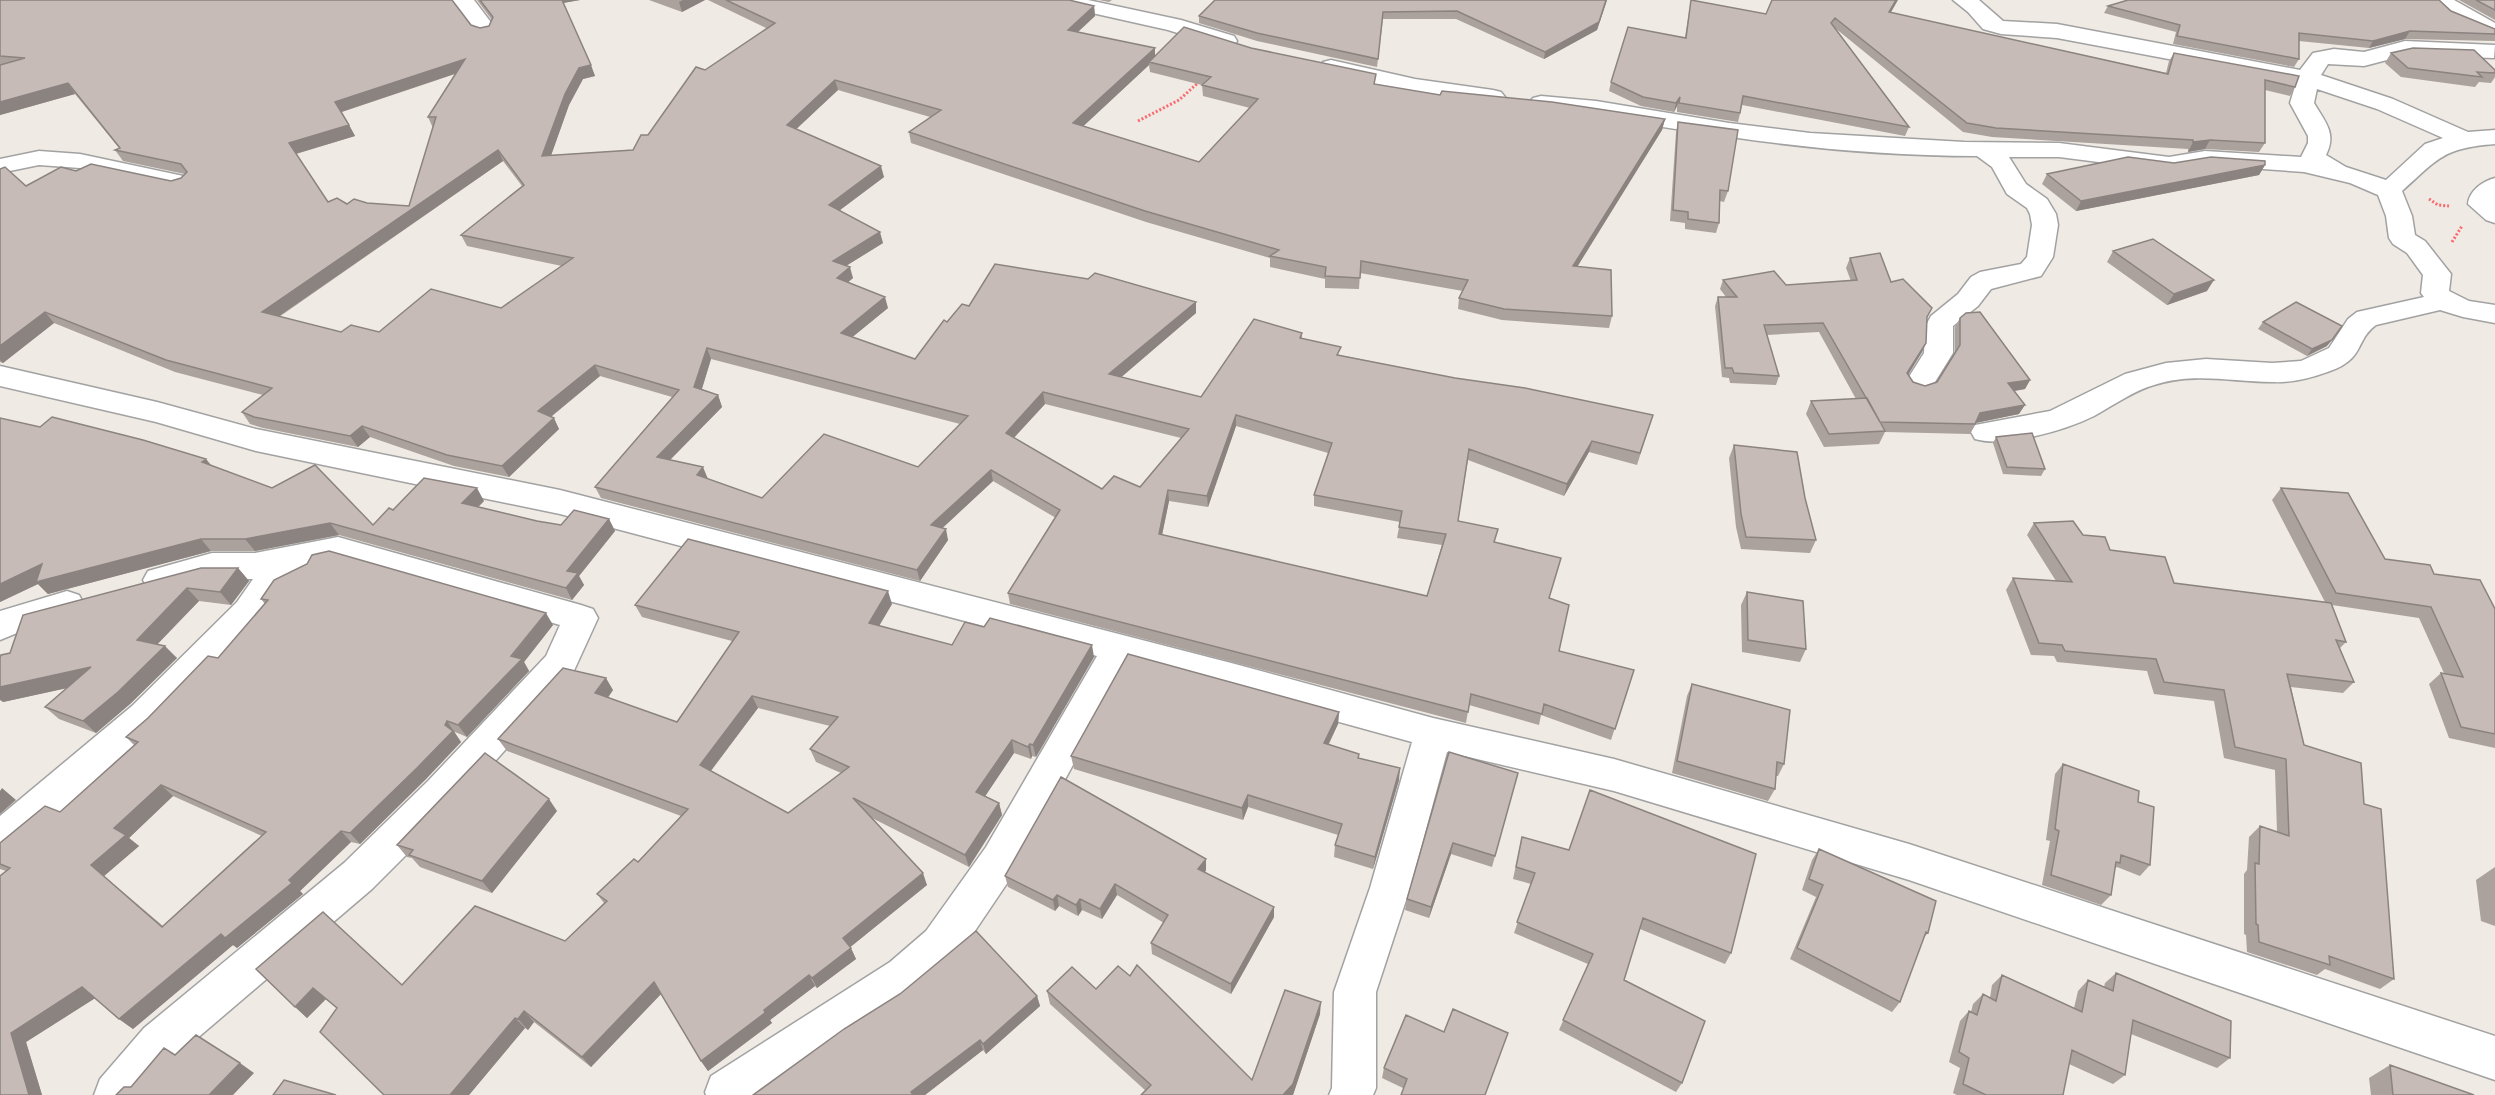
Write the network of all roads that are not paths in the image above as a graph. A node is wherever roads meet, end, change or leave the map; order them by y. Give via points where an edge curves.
1 (463, 0) edge
2 (1059, 0) edge
3 (1964, 0) edge
4 (2440, 0) edge
5 (484, 29) edge
6 (2495, 47) edge
7 (1251, 49) edge
8 (1309, 62) edge
9 (2308, 78) junction
10 (2485, 141) edge
11 (1982, 150) junction
12 (0, 166) edge
13 (2337, 172) junction
14 (179, 182) edge
15 (2495, 186) edge
16 (2388, 190) junction
17 (2495, 215) edge
18 (2442, 301) junction
19 (2495, 314) edge
20 (0, 376) edge
21 (1920, 382) edge
22 (1986, 432) dead end
23 (338, 549) junction
24 (135, 586) edge
25 (92, 598) edge
26 (0, 626) edge
27 (1119, 649) junction
28 (1433, 733) junction
29 (0, 840) edge
30 (2495, 1058) edge
31 (727, 1092) dead end
32 (116, 1095) edge
33 (1351, 1095) edge

1 - 5 street
2 - 7 street via 1173,25
3 - 9 street via 1991,24 2001,27 2057,31
4 - 6 street
6 - 9 street via 2405,48 2364,59 2321,58
8 - 11 street via 1457,93 1596,108 1775,137
9 - 10 street
9 - 13 street via 2302,103 2320,143 2313,157
10 - 16 street via 2434,148
11 - 13 street via 2059,150 2169,164 2193,159 2229,160 2304,165
11 - 21 street via 2002,164 2016,189 2038,204 2045,225 2040,257 2031,270 1981,283 1968,300 1941,322 1934,364
12 - 14 street via 39,158 80,160
13 - 16 street
15 - 17 street via 2481,199 2485,209
16 - 18 street via 2399,216 2402,238 2416,247 2434,269 2435,293
18 - 19 street
18 - 22 street via 2367,318 2358,323 2343,352 2319,366 2260,374 2192,369 2154,374 2042,425
20 - 27 street via 157,412 256,440 560,502
23 - 24 street via 255,566 212,566
23 - 29 street via 270,581 249,611 145,717
23 - 32 street via 581,618 559,665 442,793 358,876 159,1043
25 - 26 street
27 - 28 street
27 - 31 street via 1000,860 941,945 905,976
28 - 30 street via 1614,775 1909,862
28 - 33 street via 1390,888 1355,992

